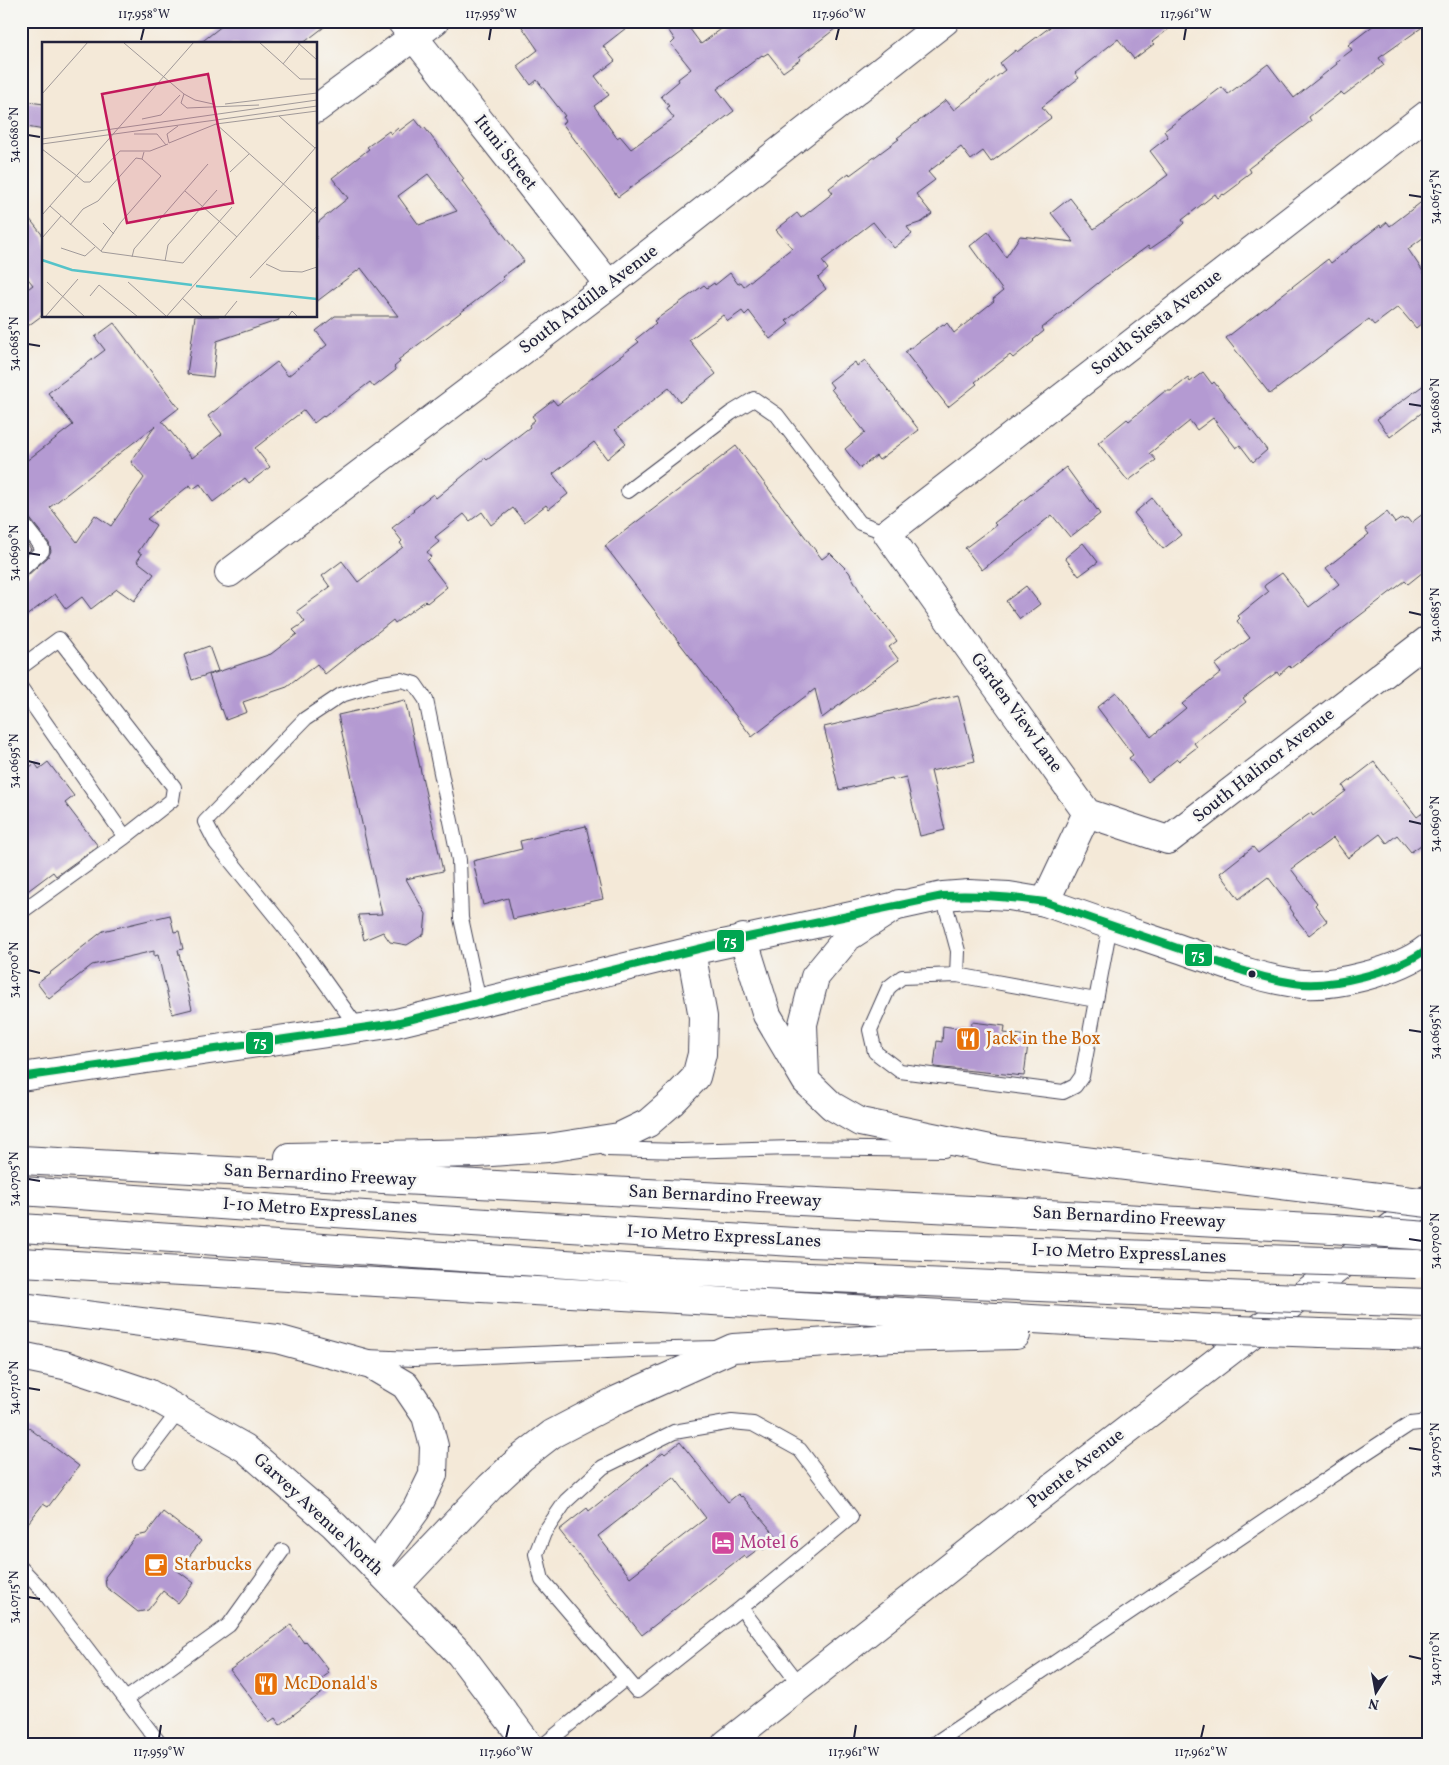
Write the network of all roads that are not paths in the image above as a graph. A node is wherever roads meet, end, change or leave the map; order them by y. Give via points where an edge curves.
1 (435, 21) edge
2 (945, 21) edge
3 (407, 30) edge
4 (318, 107) edge
5 (1428, 114) edge
6 (609, 285) junction
7 (628, 491) dead end
8 (21, 521) edge
9 (887, 533) junction
10 (21, 570) edge
11 (229, 573) dead end
12 (1428, 640) edge
13 (21, 667) edge
14 (21, 688) edge
15 (1088, 813) junction
16 (125, 837) junction
17 (943, 896) junction
18 (1045, 902) junction
19 (899, 904) junction
20 (21, 912) edge
21 (1110, 925) junction
22 (743, 938) junction
23 (1428, 948) edge
24 (691, 950) junction
25 (957, 975) junction
26 (1096, 1000) junction
27 (478, 1002) junction
28 (358, 1028) junction
29 (22, 1076) edge
30 (806, 1081) junction
31 (548, 1148) junction
32 (995, 1150) junction
33 (21, 1160) edge
34 (64, 1162) junction
35 (21, 1191) edge
36 (1428, 1198) edge
37 (1428, 1203) edge
38 (21, 1228) edge
39 (1428, 1236) edge
40 (21, 1262) edge
41 (1422, 1265) edge
42 (1428, 1303) edge
43 (21, 1307) edge
44 (1210, 1329) junction
45 (1428, 1336) edge
46 (733, 1348) junction
47 (336, 1355) junction
48 (21, 1356) edge
49 (178, 1411) junction
50 (1428, 1422) edge
51 (140, 1462) dead end
52 (282, 1551) dead end
53 (375, 1566) junction
54 (21, 1568) edge
55 (394, 1587) junction
56 (741, 1608) junction
57 (626, 1678) junction
58 (800, 1685) junction
59 (126, 1699) junction
60 (160, 1744) edge
61 (528, 1744) edge
62 (545, 1744) edge
63 (726, 1744) edge
64 (934, 1744) edge

1 - 3 main road
2 - 6 main road, South Ardilla Avenue
3 - 4 main road
3 - 6 main road, Ituni Street
5 - 9 main road, South Siesta Avenue
6 - 11 main road, South Ardilla Avenue
7 - 9 lane via 731,413 754,400 776,415 860,523
8 - 10 lane via 42,551
9 - 15 main road, Garden View Lane
12 - 15 main road, South Halinor Avenue via 1168,840
13 - 16 lane via 60,639 174,787 172,800
14 - 16 lane
15 - 18 main road
16 - 20 lane
17 - 18 main road via 1009,896
17 - 19 main road
17 - 25 lane via 958,951
18 - 21 main road
19 - 22 main road
19 - 30 main road via 848,937 815,977 803,1024
21 - 23 main road via 1252,974 1296,984 1360,977 1395,966
21 - 26 lane
22 - 24 main road
22 - 30 main road via 767,1015
24 - 27 main road
24 - 31 main road via 703,1017 702,1054 696,1077 648,1123 618,1137
25 - 26 lane
25 - 26 lane via 902,977 888,987 870,1030 875,1052 900,1071 1063,1092 1075,1086 1082,1076
27 - 28 main road via 396,1023
27 - 28 lane via 461,918 458,860 426,700 415,684 401,680 377,684 341,695 305,718 205,822 216,843 298,944
28 - 29 main road
30 - 32 main road via 832,1106 860,1122
31 - 32 lane
31 - 34 main road via 478,1154
32 - 37 main road, bridge
33 - 34 main road, San Bernardino Freeway
34 - 39 main road, San Bernardino Freeway, bridge
35 - 41 main road, I-10 Metro ExpressLanes, bridge via 810,1243
36 - 58 main road, Puente Avenue
38 - 42 main road, I-10 Metro ExpressLanes, bridge via 672,1271
40 - 44 main road
43 - 47 main road via 277,1339
44 - 45 main road, bridge
44 - 46 main road via 893,1338
46 - 47 lane via 414,1359
46 - 55 main road via 552,1434 490,1487
47 - 53 main road via 371,1365 405,1385 426,1416 434,1446 433,1476 416,1510
48 - 49 main road, Garvey Avenue North via 64,1365 148,1393
49 - 51 lane
49 - 53 main road, Garvey Avenue North via 245,1448 334,1525
50 - 64 lane via 1410,1424 1355,1459
52 - 59 lane via 229,1625
53 - 55 main road, Garvey Avenue North
54 - 59 lane via 43,1591
55 - 61 main road, Garvey Avenue North via 460,1654
56 - 57 lane via 637,1690
56 - 57 lane via 851,1517 800,1450 753,1424 732,1422 674,1432 603,1467 566,1501 544,1532 536,1554 542,1580
56 - 58 lane
57 - 62 lane
58 - 63 main road, Puente Avenue
59 - 60 lane

